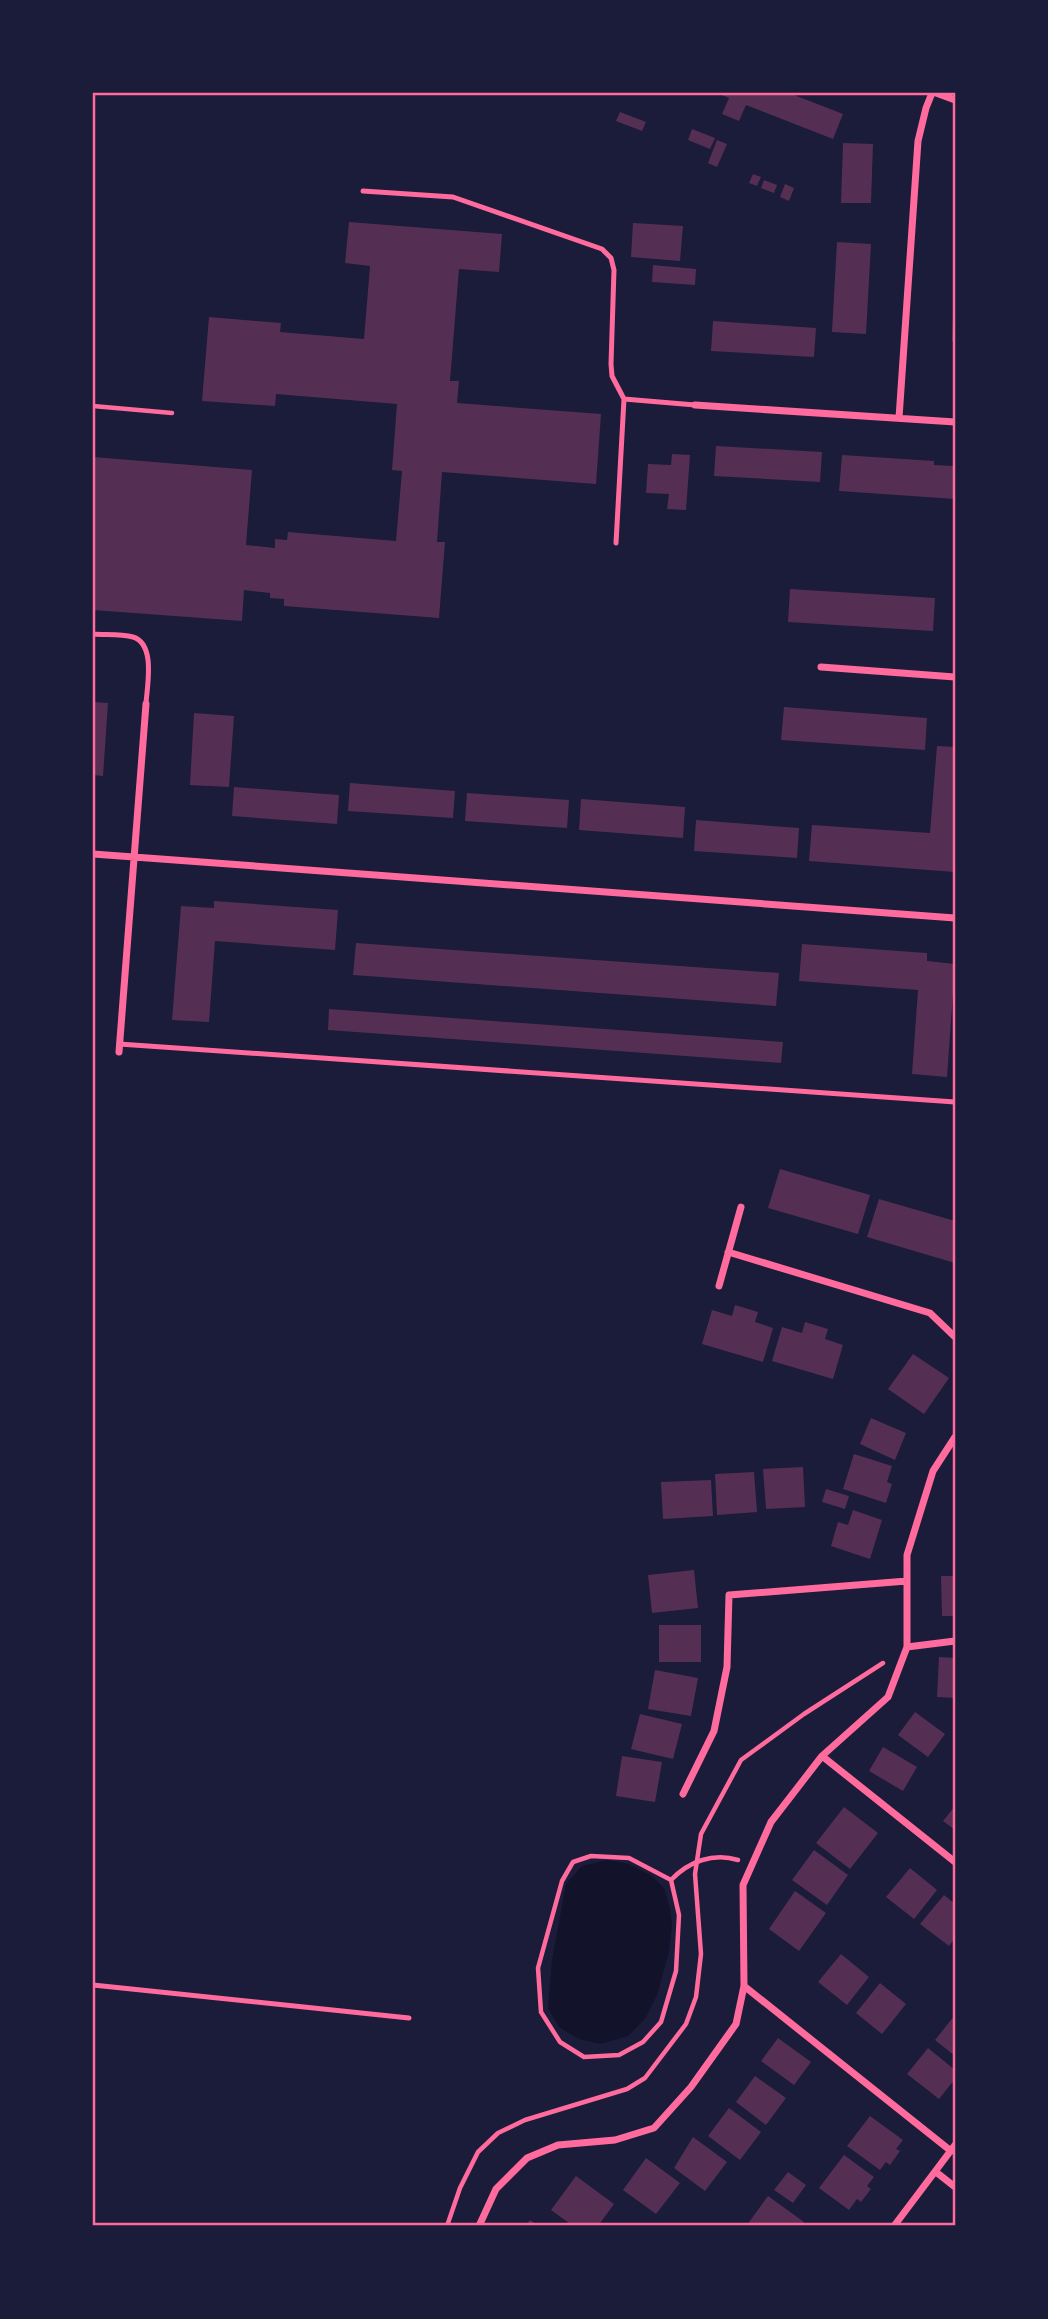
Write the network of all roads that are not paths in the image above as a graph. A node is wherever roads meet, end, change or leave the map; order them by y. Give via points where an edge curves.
1 (934, 93) edge
2 (955, 100) edge
3 (363, 191) dead end
4 (624, 399) junction
5 (695, 405) joint
6 (899, 418) junction
7 (955, 422) edge
8 (617, 543) dead end
9 (93, 634) edge
10 (821, 667) dead end
11 (955, 677) edge
12 (146, 705) joint
13 (93, 854) edge
14 (134, 858) junction
15 (955, 918) edge
16 (119, 1048) joint
17 (955, 1102) edge
18 (741, 1208) dead end
19 (728, 1252) junction
20 (719, 1286) dead end
21 (955, 1337) edge
22 (955, 1437) edge
23 (907, 1581) junction
24 (955, 1642) edge
25 (907, 1647) junction
26 (822, 1756) junction
27 (683, 1794) dead end
28 (955, 1861) edge
29 (93, 1985) edge
30 (744, 1986) junction
31 (409, 2018) dead end
32 (953, 2148) edge
33 (936, 2172) junction
34 (955, 2187) edge
35 (479, 2226) edge
36 (894, 2226) edge

1 - 2 street
1 - 6 street via 918,141
3 - 4 lane via 453,197 608,253 614,270 612,376
4 - 5 lane
4 - 8 lane
5 - 6 street
6 - 7 street
9 - 12 lane via 134,637 145,645
10 - 11 street
12 - 14 street
13 - 14 street
14 - 15 street
14 - 16 street
16 - 17 lane
18 - 19 street
19 - 20 street
19 - 21 street via 930,1313
22 - 23 street via 933,1471 907,1555
23 - 25 street
23 - 27 street via 729,1595 727,1667 714,1731
24 - 25 street
25 - 26 street via 888,1697
26 - 28 street
26 - 30 street via 771,1822 743,1885
29 - 31 lane
30 - 32 street
30 - 35 street via 736,2024 691,2087 654,2128 615,2140 558,2145 527,2158 496,2189
32 - 33 street
33 - 34 street
33 - 36 street

